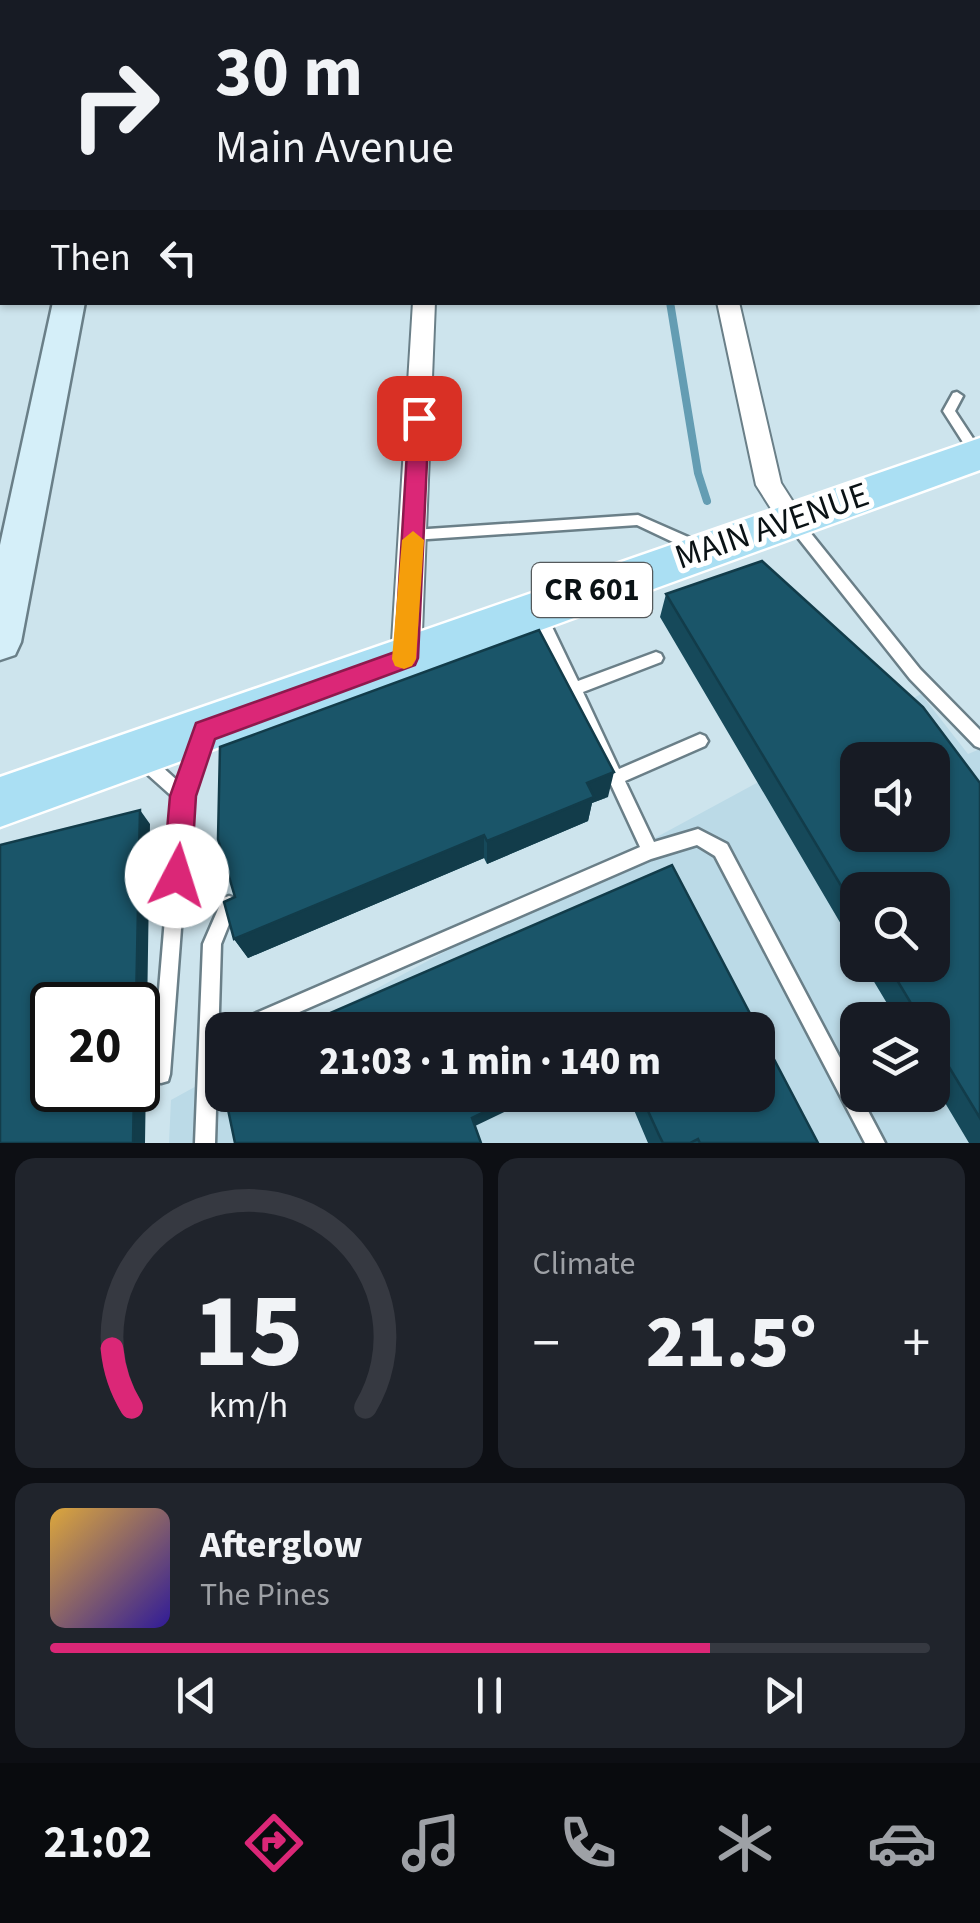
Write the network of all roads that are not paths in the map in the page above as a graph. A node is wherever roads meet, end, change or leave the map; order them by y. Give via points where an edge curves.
1 (68, 305) edge
2 (424, 305) edge
3 (729, 305) edge
4 (958, 396) dead end
5 (969, 409) dead end
6 (949, 411) junction
7 (978, 454) edge
8 (792, 519) junction
9 (413, 535) junction
10 (704, 550) junction
11 (538, 610) junction
12 (0, 642) edge
13 (406, 658) junction
14 (656, 658) dead end
15 (574, 688) junction
16 (205, 731) junction
17 (700, 741) dead end
18 (980, 741) edge
19 (135, 754) junction
20 (615, 778) junction
21 (183, 796) junction
22 (0, 802) edge
23 (650, 852) junction
24 (229, 904) edge
25 (215, 1012) edge
26 (279, 1012) edge
27 (161, 1074) dead end
28 (208, 1112) edge
29 (205, 1143) edge
30 (875, 1143) edge

1 - 12 street
2 - 9 street
3 - 8 street via 769,484
4 - 6 lane
5 - 6 lane
6 - 7 lane
7 - 8 main road, MAIN AVENUE / CR 601
8 - 10 main road, MAIN AVENUE / CR 601
8 - 18 lane via 914,674
9 - 10 lane via 638,520
9 - 13 street
10 - 11 main road, MAIN AVENUE / CR 601
11 - 13 main road, MAIN AVENUE / CR 601
11 - 15 lane
13 - 16 main road, MAIN AVENUE / CR 601
14 - 15 lane
15 - 20 lane
16 - 19 main road, MAIN AVENUE / CR 601
16 - 21 lane
17 - 20 lane
19 - 21 lane
19 - 22 main road, MAIN AVENUE / CR 601
20 - 23 lane
21 - 27 lane
23 - 26 lane
23 - 30 lane via 698,838 721,850
24 - 25 lane via 212,944
28 - 29 lane

